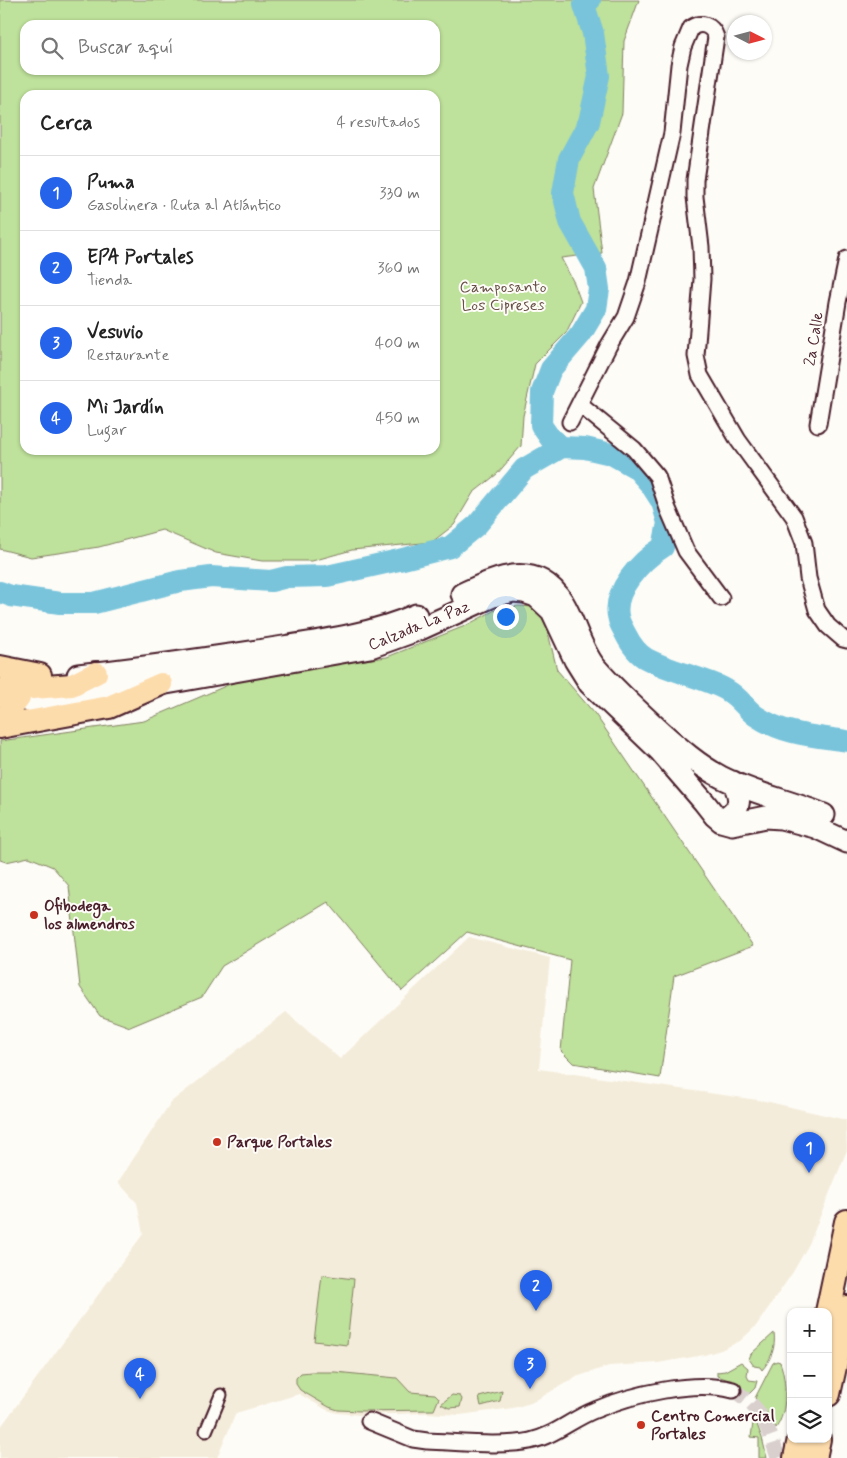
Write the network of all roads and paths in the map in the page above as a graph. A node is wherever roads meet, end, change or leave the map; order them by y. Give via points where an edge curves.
1 (847, 260) edge
2 (579, 404) junction
3 (570, 422) dead end
4 (818, 424) dead end
5 (722, 598) dead end
6 (847, 640) edge
7 (0, 668) edge
8 (96, 673) junction
9 (66, 675) joint
10 (162, 684) junction
11 (5, 694) edge
12 (0, 725) edge
13 (733, 782) junction
14 (721, 821) junction
15 (847, 826) edge
16 (847, 842) edge
17 (847, 1222) edge
18 (829, 1308) edge
19 (847, 1308) edge
20 (832, 1376) edge
21 (733, 1390) tunnel mouth
22 (221, 1395) dead end
23 (369, 1421) dead end
24 (206, 1430) dead end
25 (799, 1443) edge
26 (817, 1443) edge
27 (796, 1458) edge
28 (814, 1458) edge

1 - 4 street, 2a Calle
2 - 3 street
2 - 5 street via 634,448 657,476 686,551
2 - 6 street via 626,317 638,282 672,133 683,47 691,28 705,24 716,37 695,180 702,247 696,356 700,375 738,440 794,517 804,543 808,578 817,610 828,626
7 - 9 main road, Calzada La Paz via 38,675
8 - 9 main road, Calzada La Paz
8 - 11 main road via 72,685 12,686
8 - 13 main road, Calzada La Paz via 370,631 409,618 490,581 528,577 544,582 562,599 589,658 636,709 698,763
10 - 11 main road, Calzada La Paz via 46,702 32,702
10 - 12 main road via 109,707
10 - 14 main road, Calzada La Paz via 370,647 500,594 513,591 528,593 552,611 590,684 660,752
11 - 12 main road
13 - 14 main road via 740,797 738,804 735,812
13 - 15 main road, Calzada La Paz
14 - 16 main road via 732,824 766,817 781,818 815,827
17 - 18 highway
19 - 20 highway
21 - 23 street via 704,1386 670,1389 595,1410 543,1438 515,1443 413,1439
22 - 24 street
25 - 27 highway
26 - 28 highway

